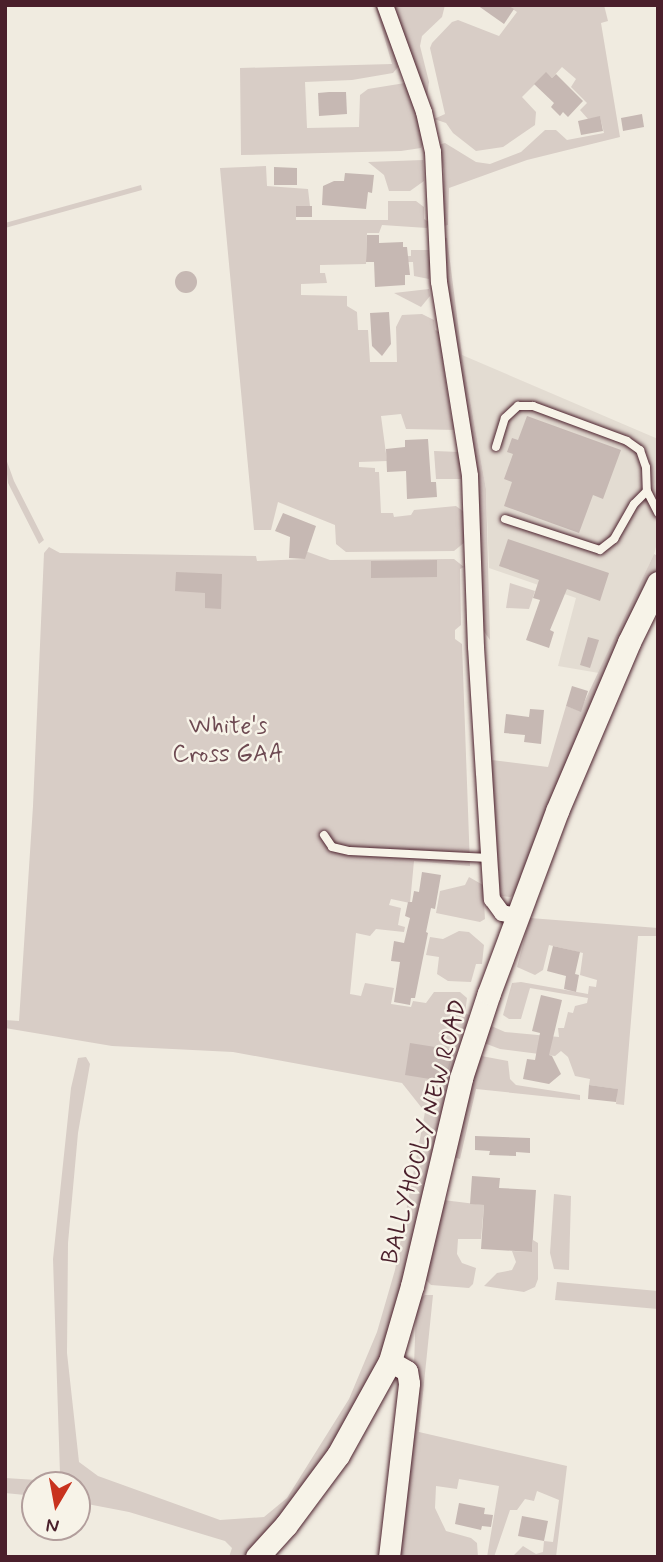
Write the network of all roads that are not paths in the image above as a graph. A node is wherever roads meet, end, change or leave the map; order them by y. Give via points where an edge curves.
1 (385, 5) edge
2 (496, 447) dead end
3 (647, 491) junction
4 (658, 513) edge
5 (505, 519) dead end
6 (658, 583) edge
7 (324, 835) dead end
8 (489, 858) junction
9 (516, 916) junction
10 (390, 1361) junction
11 (257, 1557) edge
12 (389, 1557) edge

1 - 8 street via 433,152 439,282 471,489
2 - 3 lane via 505,418 518,406 533,406 627,440 640,450
3 - 4 lane
3 - 5 lane via 614,539 600,550
6 - 9 main road, BALLYHOOLY NEW ROAD via 602,704
7 - 8 lane via 332,847 350,852
8 - 9 street via 496,908
9 - 10 main road, BALLYHOOLY NEW ROAD via 461,1078
10 - 11 main road, BALLYHOOLY NEW ROAD via 338,1455
10 - 12 street via 407,1371 408,1383

